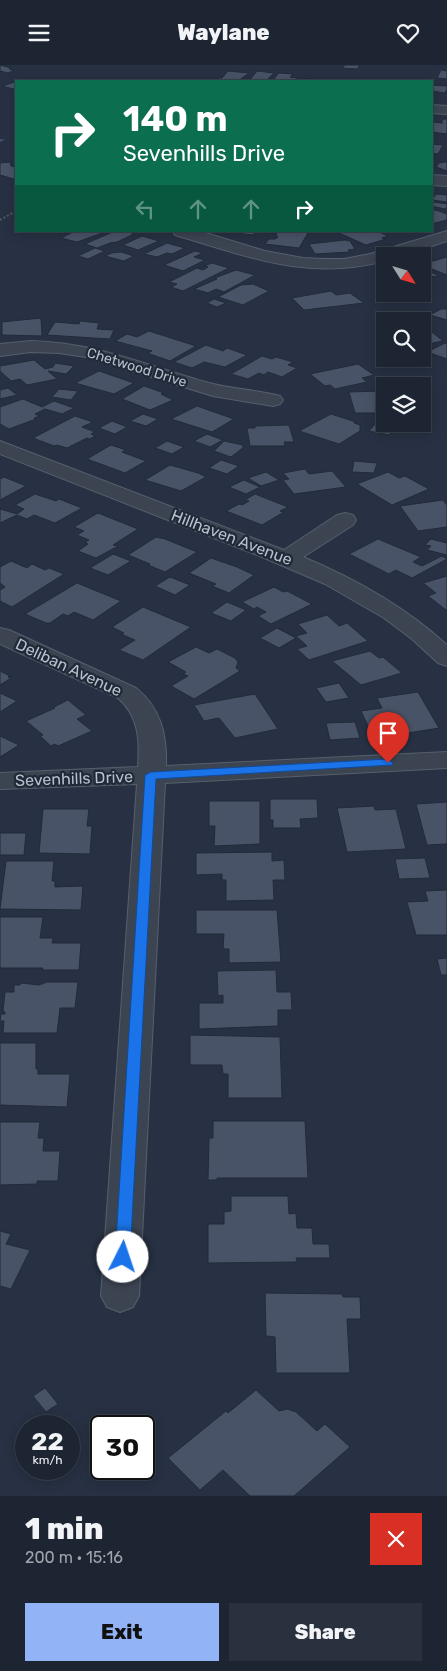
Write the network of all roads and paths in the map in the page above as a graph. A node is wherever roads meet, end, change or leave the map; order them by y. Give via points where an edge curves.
1 (433, 109) edge
2 (447, 110) edge
3 (433, 180) edge
4 (447, 181) edge
5 (15, 212) edge
6 (0, 221) edge
7 (185, 232) edge
8 (447, 236) edge
9 (0, 350) edge
10 (273, 400) dead end
11 (0, 447) edge
12 (345, 519) dead end
13 (287, 558) junction
14 (0, 635) edge
15 (447, 658) edge
16 (447, 760) edge
17 (151, 775) junction
18 (0, 781) edge
19 (120, 1296) dead end

1 - 2 street
3 - 4 street
5 - 6 path
7 - 8 street via 288,261 320,265 360,261
9 - 10 street, Chetwood Drive via 41,347 84,350 220,392
11 - 13 street, Hillhaven Avenue
12 - 13 street
13 - 15 street, Hillhaven Avenue via 368,596 401,618
14 - 17 street, Deliban Avenue via 127,693 139,702 150,726
16 - 17 street, Sevenhills Drive
17 - 18 street, Sevenhills Drive
17 - 19 street, Deliban Avenue

